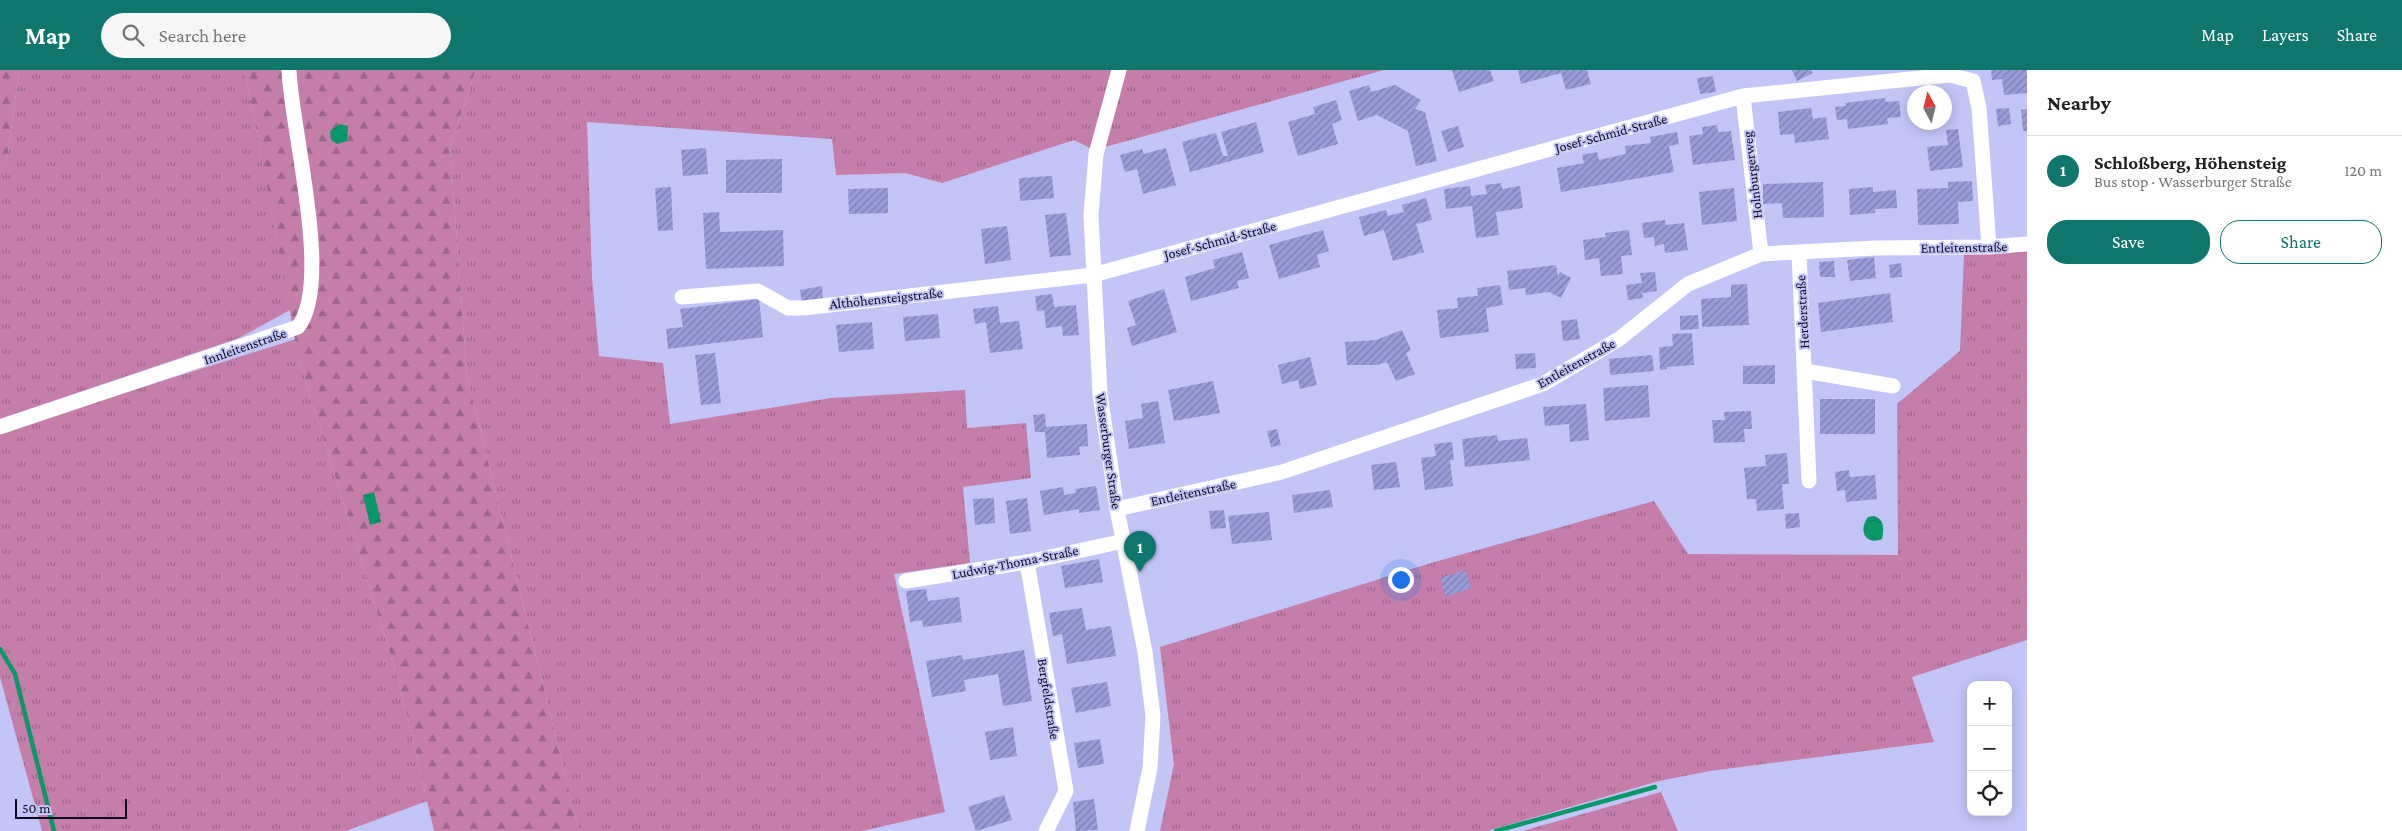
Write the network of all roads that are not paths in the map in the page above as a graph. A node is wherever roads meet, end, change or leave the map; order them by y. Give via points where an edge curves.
1 (289, 70) edge
2 (1119, 70) edge
3 (1743, 96) junction
4 (2027, 244) edge
5 (1989, 247) junction
6 (1799, 253) junction
7 (1761, 254) junction
8 (1094, 275) junction
9 (682, 297) dead end
10 (1805, 371) junction
11 (1893, 386) dead end
12 (0, 427) edge
13 (1809, 481) dead end
14 (1117, 509) junction
15 (1124, 541) junction
16 (1027, 562) junction
17 (906, 581) dead end
18 (1046, 831) edge
19 (1138, 831) edge

1 - 12 street, Innleitenstraße via 313,272 305,319 298,327
2 - 8 street, Wasserburger Straße via 1096,154 1091,215
3 - 5 street, Josef-Schmid-Straße via 1950,75 1973,81 1979,108
3 - 7 street, Holnburgerweg
3 - 8 street, Josef-Schmid-Straße
4 - 5 street, Entleitenstraße
5 - 6 street, Entleitenstraße via 1876,248
6 - 7 street, Entleitenstraße
6 - 10 street, Herderstraße
7 - 14 street, Entleitenstraße via 1688,284 1619,339 1543,384 1282,472
8 - 9 street, Althöhensteigstraße via 804,308 788,308 758,291
8 - 14 street, Wasserburger Straße via 1100,394
10 - 11 street
10 - 13 street, Herderstraße
14 - 15 street, Wasserburger Straße
15 - 16 street, Ludwig-Thoma-Straße
15 - 19 street, Wasserburger Straße via 1146,652 1153,716 1150,768
16 - 17 street, Ludwig-Thoma-Straße
16 - 18 street, Bergfeldstraße via 1066,791

